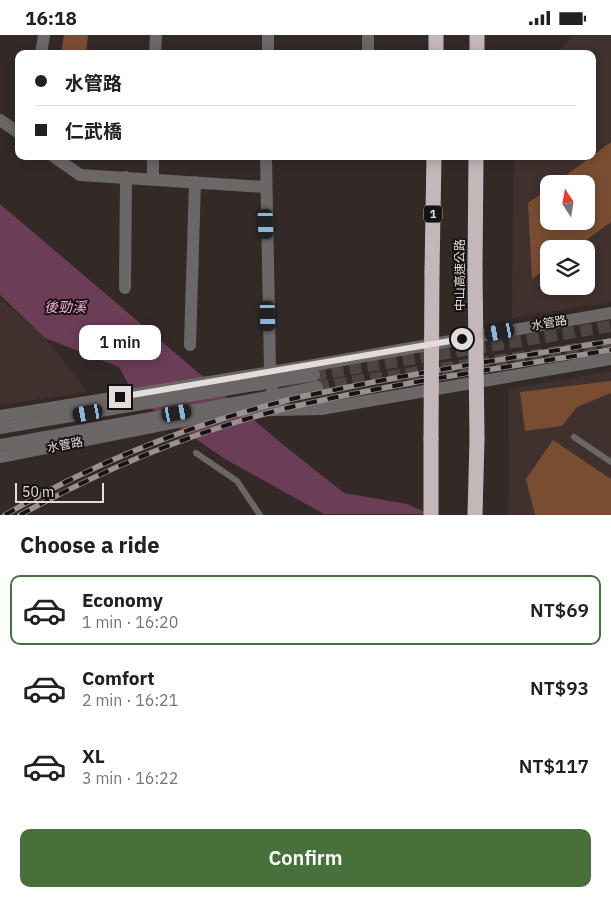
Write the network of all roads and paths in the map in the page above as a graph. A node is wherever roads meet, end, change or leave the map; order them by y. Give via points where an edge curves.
1 (44, 35) edge
2 (156, 35) edge
3 (268, 35) edge
4 (368, 35) edge
5 (436, 35) edge
6 (477, 35) edge
7 (42, 50) edge
8 (156, 50) edge
9 (268, 50) edge
10 (368, 50) edge
11 (436, 50) edge
12 (477, 50) edge
13 (0, 119) edge
14 (15, 130) edge
15 (58, 160) edge
16 (153, 160) edge
17 (266, 160) edge
18 (434, 160) edge
19 (476, 160) edge
20 (126, 177) junction
21 (153, 179) junction
22 (195, 182) junction
23 (265, 187) junction
24 (125, 288) dead end
25 (611, 313) edge
26 (190, 345) dead end
27 (611, 359) edge
28 (270, 377) junction
29 (273, 397) junction
30 (122, 402) junction
31 (229, 408) junction
32 (0, 416) edge
33 (129, 427) junction
34 (0, 428) edge
35 (574, 437) dead end
36 (0, 445) edge
37 (196, 453) dead end
38 (0, 457) edge
39 (611, 462) edge
40 (431, 512) edge
41 (475, 514) edge
42 (260, 515) edge

1 - 7 street
2 - 8 street
3 - 9 street
4 - 10 street
5 - 11 highway
6 - 12 highway
13 - 14 street
15 - 20 street via 80,175
16 - 21 street
17 - 23 street
18 - 40 highway, 1, bridge
19 - 41 highway, 中山高速公路, bridge
20 - 21 street
20 - 24 street
21 - 22 street
22 - 23 street
22 - 26 street
23 - 28 street
25 - 28 street, 水管路
27 - 31 street via 321,409
28 - 29 street
28 - 29 street, 水管路 via 316,381
28 - 30 street, 水管路
29 - 31 street, 水管路
30 - 32 street
30 - 34 street
31 - 33 street
33 - 36 street, 水管路
33 - 38 street, 水管路
35 - 39 lane
37 - 42 lane via 238,481

